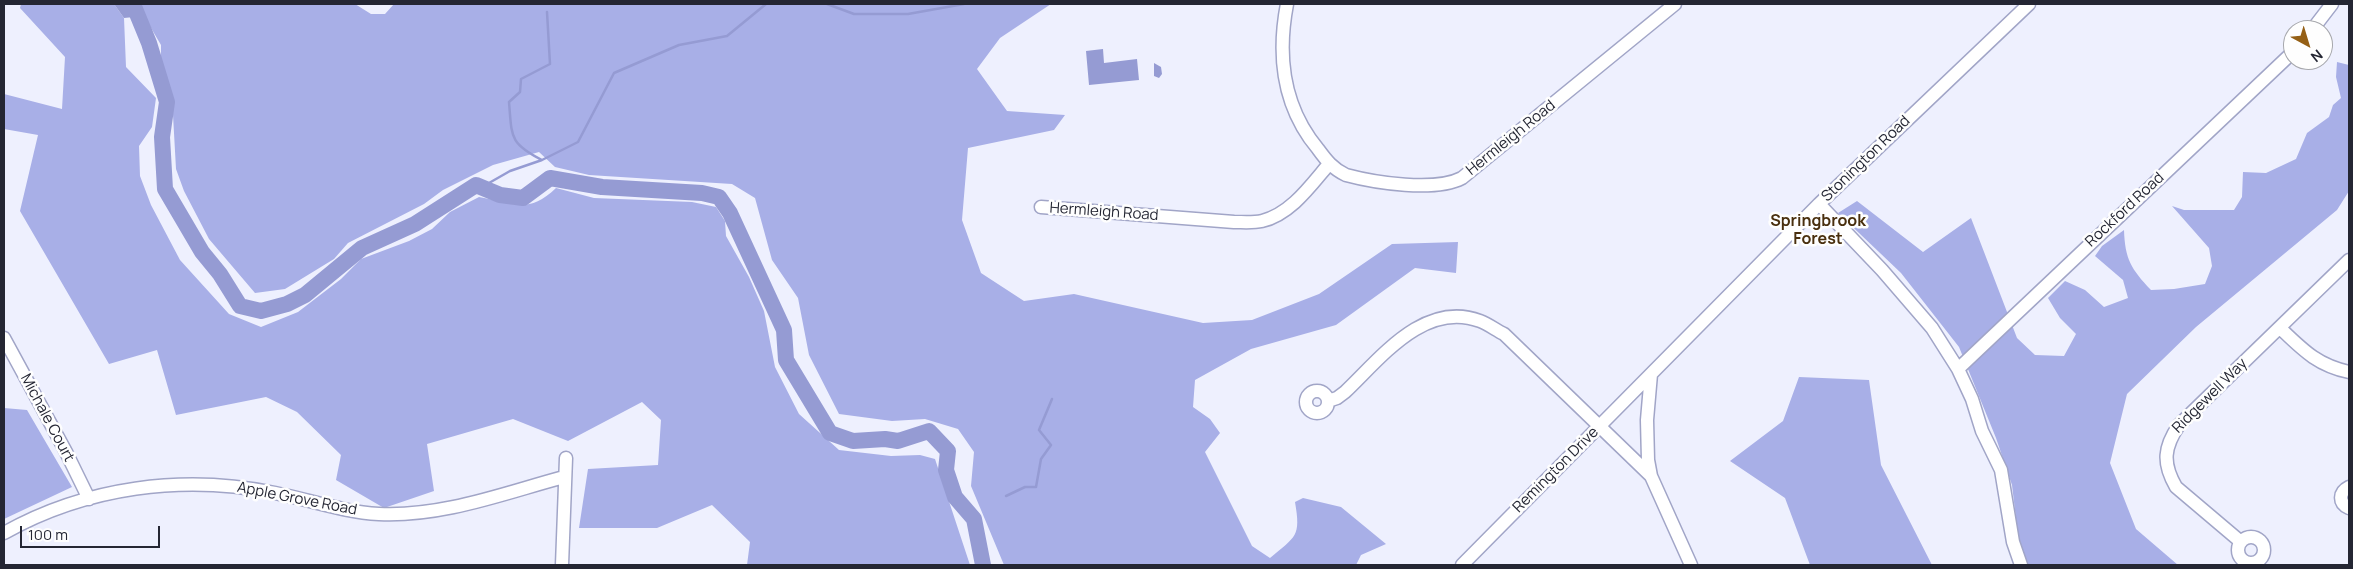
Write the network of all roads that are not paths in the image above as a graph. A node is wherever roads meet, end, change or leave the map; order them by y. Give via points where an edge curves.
1 (1287, 4) edge
2 (1675, 4) edge
3 (2030, 4) edge
4 (2332, 4) edge
5 (2320, 20) edge
6 (2283, 61) edge
7 (1329, 164) junction
8 (1819, 204) junction
9 (1041, 207) dead end
10 (2349, 260) edge
11 (2280, 328) junction
12 (4, 338) edge
13 (1958, 369) junction
14 (2349, 372) edge
15 (1651, 374) junction
16 (1328, 401) dead end
17 (1600, 425) junction
18 (566, 458) dead end
19 (1651, 476) junction
20 (564, 477) junction
21 (2349, 487) edge
22 (89, 499) junction
23 (2349, 508) edge
24 (4, 533) edge
25 (2241, 542) dead end
26 (562, 565) edge
27 (1462, 565) edge
28 (1691, 565) edge
29 (2022, 565) edge

1 - 7 street via 1282,29 1282,62 1287,91 1309,139
2 - 7 street, Hermleigh Road via 1496,152 1455,181 1430,186 1356,178
3 - 8 street, Stonington Road
4 - 5 street
6 - 13 street, Rockford Road
7 - 9 street, Hermleigh Road via 1296,201 1272,218 1259,221
8 - 13 street via 1932,328
8 - 15 street, Stonington Road
10 - 11 street, Ridgewell Way
11 - 14 street via 2307,354 2323,364
11 - 25 street, Ridgewell Way via 2179,425 2169,440 2166,458 2176,487
12 - 22 street, Michale Court
13 - 29 street via 2001,470 2013,542
15 - 17 street, Remington Drive
15 - 19 street via 1647,420
16 - 17 street via 1344,392 1418,326 1432,320 1457,317 1479,321 1504,334
17 - 19 street
17 - 27 street, Remington Drive
18 - 20 street
19 - 28 street
20 - 22 street, Apple Grove Road via 452,508 380,514 348,511 275,492 224,485 148,486
20 - 26 street
21 - 23 street via 2341,498
22 - 24 street, Apple Grove Road via 56,508

